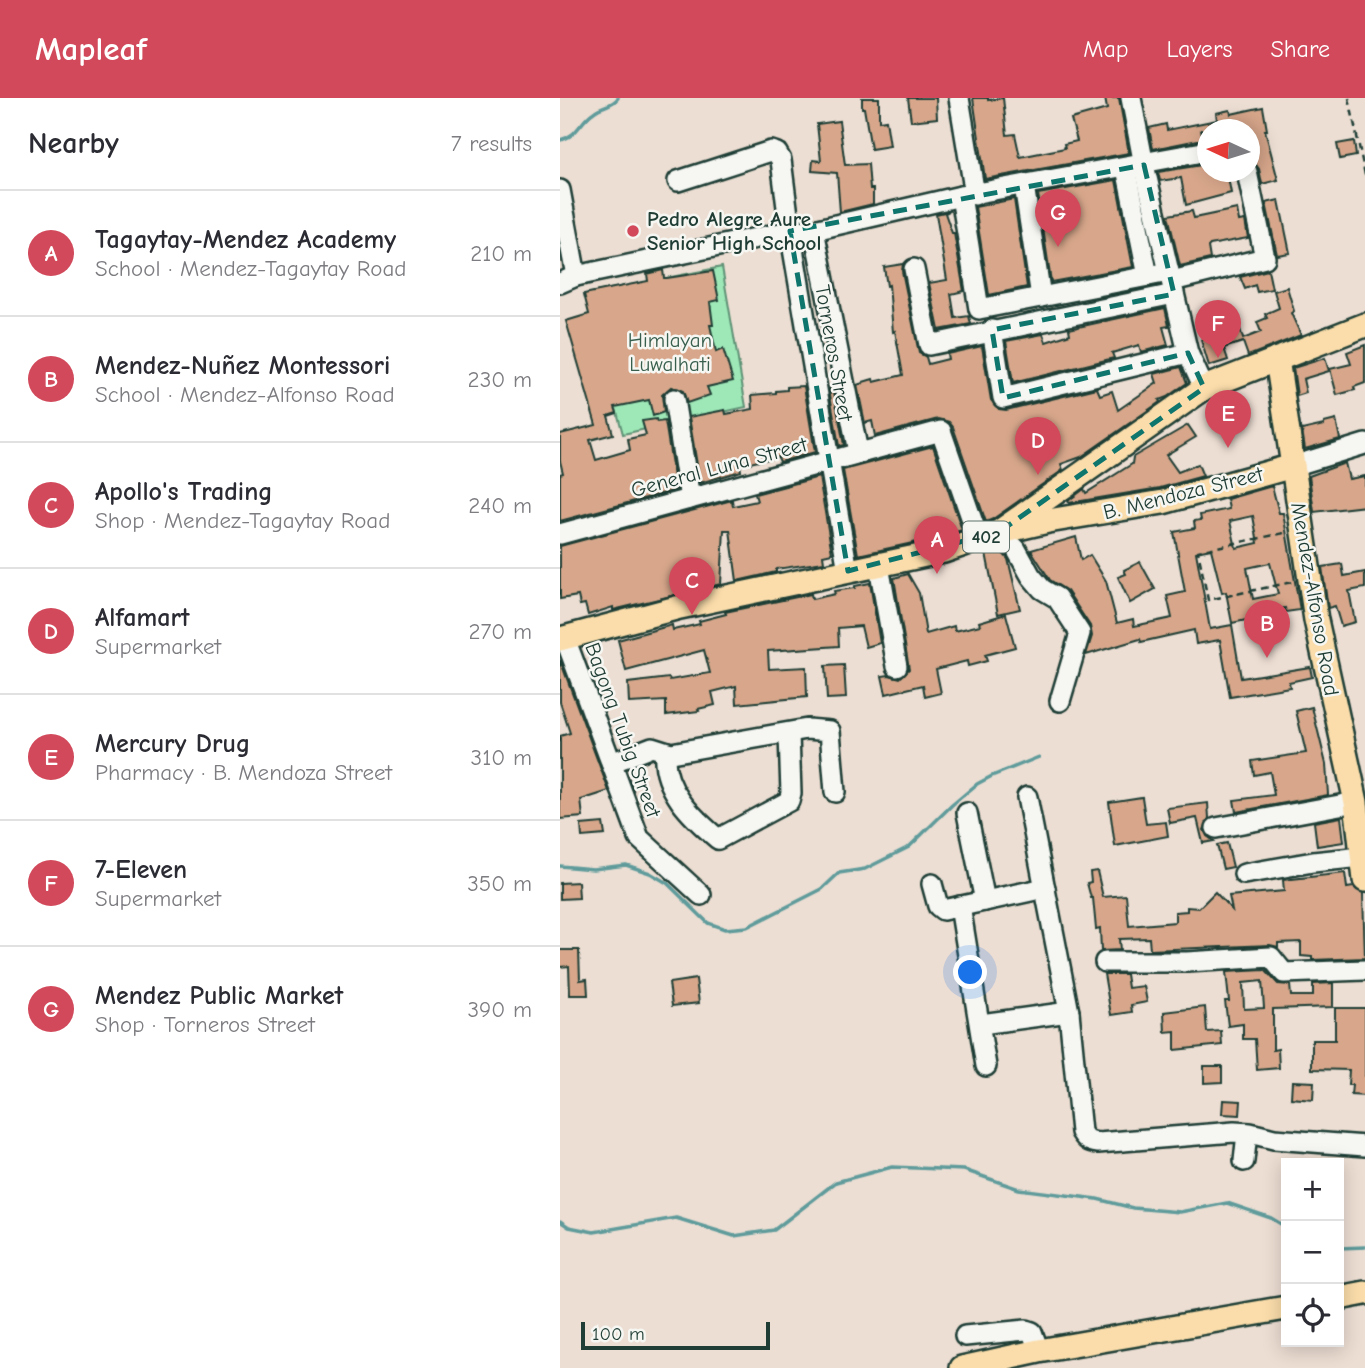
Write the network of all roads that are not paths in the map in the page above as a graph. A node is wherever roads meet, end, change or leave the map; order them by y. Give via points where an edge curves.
1 (960, 98) edge
2 (1131, 98) edge
3 (1197, 153) edge
4 (1135, 166) junction
5 (678, 181) dead end
6 (1249, 182) edge
7 (1024, 185) junction
8 (560, 190) edge
9 (968, 195) junction
10 (814, 230) junction
11 (790, 231) junction
12 (914, 268) dead end
13 (1149, 276) junction
14 (568, 280) edge
15 (1171, 283) junction
16 (1041, 297) junction
17 (1365, 325) edge
18 (992, 330) junction
19 (1188, 352) junction
20 (1277, 359) junction
21 (1204, 388) junction
22 (674, 399) dead end
23 (1365, 444) edge
24 (858, 452) junction
25 (829, 460) junction
26 (1293, 466) junction
27 (1047, 497) junction
28 (690, 499) junction
29 (1054, 520) junction
30 (560, 534) edge
31 (989, 536) junction
32 (879, 566) junction
33 (848, 571) junction
34 (563, 639) edge
35 (897, 666) dead end
36 (1060, 701) dead end
37 (789, 734) junction
38 (665, 752) junction
39 (611, 763) junction
40 (1357, 791) edge
41 (835, 792) dead end
42 (1027, 797) dead end
43 (967, 813) dead end
44 (1216, 828) dead end
45 (1362, 857) junction
46 (1244, 874) dead end
47 (1365, 880) edge
48 (932, 884) dead end
49 (1045, 888) junction
50 (701, 895) dead end
51 (985, 901) junction
52 (960, 906) junction
53 (1105, 962) dead end
54 (1365, 970) edge
55 (1069, 1012) junction
56 (981, 1024) junction
57 (986, 1066) dead end
58 (1247, 1133) junction
59 (1365, 1146) edge
60 (1332, 1153) edge
61 (1244, 1161) dead end
62 (1365, 1293) edge
63 (1344, 1297) edge
64 (1281, 1309) edge
65 (965, 1336) dead end
66 (1039, 1351) junction
67 (962, 1368) edge

1 - 9 street
2 - 4 street
3 - 4 street
4 - 7 street
4 - 13 street
4 - 15 street
5 - 11 street, Torneros Street via 771,151 777,153
6 - 15 street via 1265,258
7 - 9 street
7 - 16 street
8 - 14 street
9 - 10 street
9 - 16 street via 979,309
10 - 11 street
10 - 24 street
11 - 14 street
11 - 25 street, Torneros Street
12 - 18 street via 929,345
13 - 15 street
13 - 16 street
15 - 18 street
15 - 19 street
17 - 20 main road, 402
18 - 19 street via 1003,398
19 - 21 street
20 - 21 main road, 402
20 - 26 main road, Mendez-Alfonso Road
21 - 27 main road, 402
22 - 28 street
23 - 26 street, B. Mendoza Street
24 - 25 street, General Luna Street
24 - 31 street, General Luna Street via 941,431
25 - 28 street, General Luna Street
25 - 33 street, Torneros Street
26 - 29 main road, B. Mendoza Street via 1163,502
26 - 40 main road, Mendez-Alfonso Road via 1309,579
27 - 29 main road
27 - 31 main road, 402
28 - 30 street, General Luna Street
29 - 31 main road, B. Mendoza Street
31 - 32 main road, 402
31 - 36 street via 1016,549 1031,576 1057,597 1080,633
32 - 33 main road, 402
32 - 35 street
33 - 34 main road, 402 via 680,607
34 - 39 street, Bagong Tubig Street
37 - 38 street
37 - 38 street via 789,801 718,839 684,807 664,764
37 - 41 street via 807,729 830,731
38 - 39 street via 652,747
39 - 50 street, Bagong Tubig Street via 639,838
40 - 44 street
40 - 45 main road, Mendez-Alfonso Road
42 - 49 street
43 - 51 street
45 - 46 street
45 - 47 main road, Mendez-Alfonso Road
48 - 52 street via 940,909
49 - 51 street
49 - 55 street
51 - 52 street
52 - 56 street
53 - 54 street via 1271,957 1284,973
55 - 56 street
55 - 58 street via 1081,1132 1090,1142
56 - 57 street
58 - 60 street
58 - 61 street
59 - 60 street
62 - 63 main road
64 - 66 main road
65 - 66 street via 1026,1329 1032,1332
66 - 67 main road

